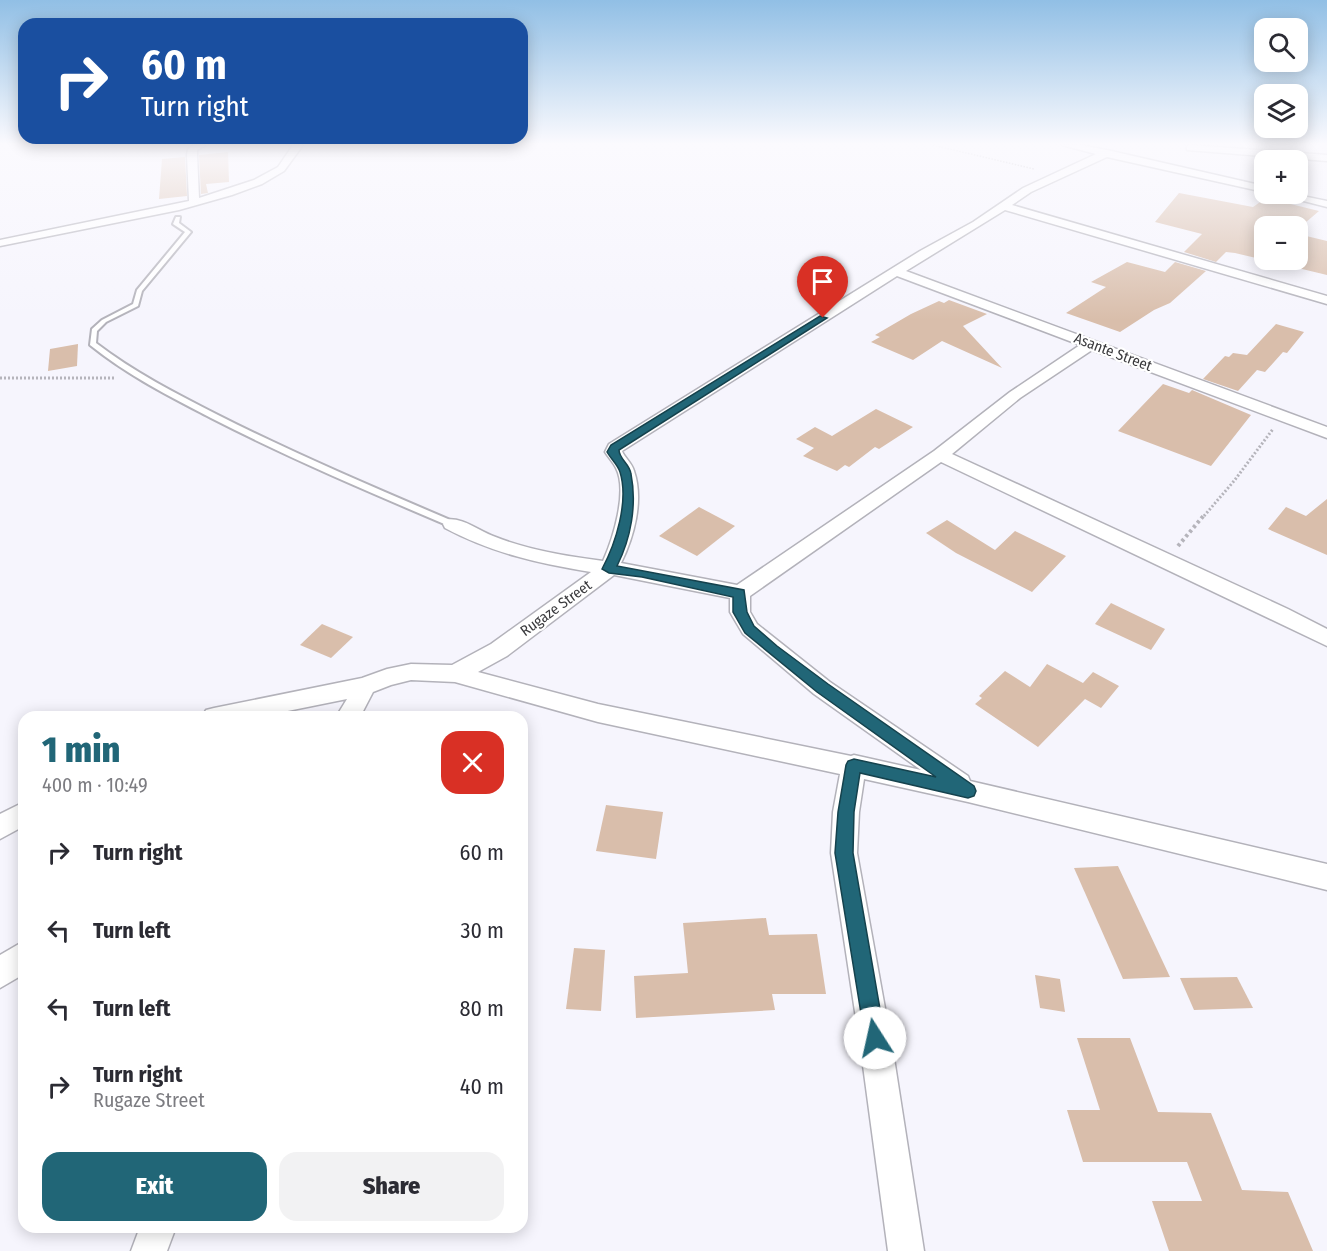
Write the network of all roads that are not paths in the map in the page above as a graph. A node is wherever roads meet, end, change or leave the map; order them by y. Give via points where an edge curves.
1 (192, 203) edge
2 (1009, 203) edge
3 (1005, 206) junction
4 (178, 218) dead end
5 (0, 243) edge
6 (898, 272) junction
7 (1327, 300) edge
8 (1092, 343) junction
9 (1327, 433) edge
10 (940, 455) junction
11 (452, 524) joint
12 (609, 569) junction
13 (740, 593) junction
14 (1327, 638) edge
15 (454, 674) junction
16 (365, 686) junction
17 (243, 711) edge
18 (351, 711) edge
19 (854, 765) junction
20 (968, 791) junction
21 (18, 816) edge
22 (0, 827) edge
23 (1327, 877) edge
24 (18, 960) edge
25 (0, 973) edge
26 (156, 1233) edge
27 (149, 1251) edge
28 (906, 1251) edge

1 - 5 street
2 - 3 street, Rugaze Street
3 - 6 street, Rugaze Street
3 - 7 street
4 - 11 lane via 176,224 188,232 140,291 136,305 104,321 94,330 92,344 141,379 302,459
6 - 8 street, Asante Street
6 - 12 street, Rugaze Street via 615,448 615,457 626,471 628,498 625,525
8 - 9 street, Asante Street
8 - 10 street via 1015,395
10 - 13 street
10 - 14 street
11 - 12 street via 522,553 565,564
12 - 13 street
12 - 15 street, Rugaze Street via 499,650
13 - 20 street via 740,612 750,629 772,649
15 - 16 street via 411,672
15 - 19 street via 598,713
16 - 17 street
16 - 18 street
19 - 20 street
19 - 28 street via 844,853
20 - 23 street
21 - 22 street
24 - 25 street
26 - 27 street

